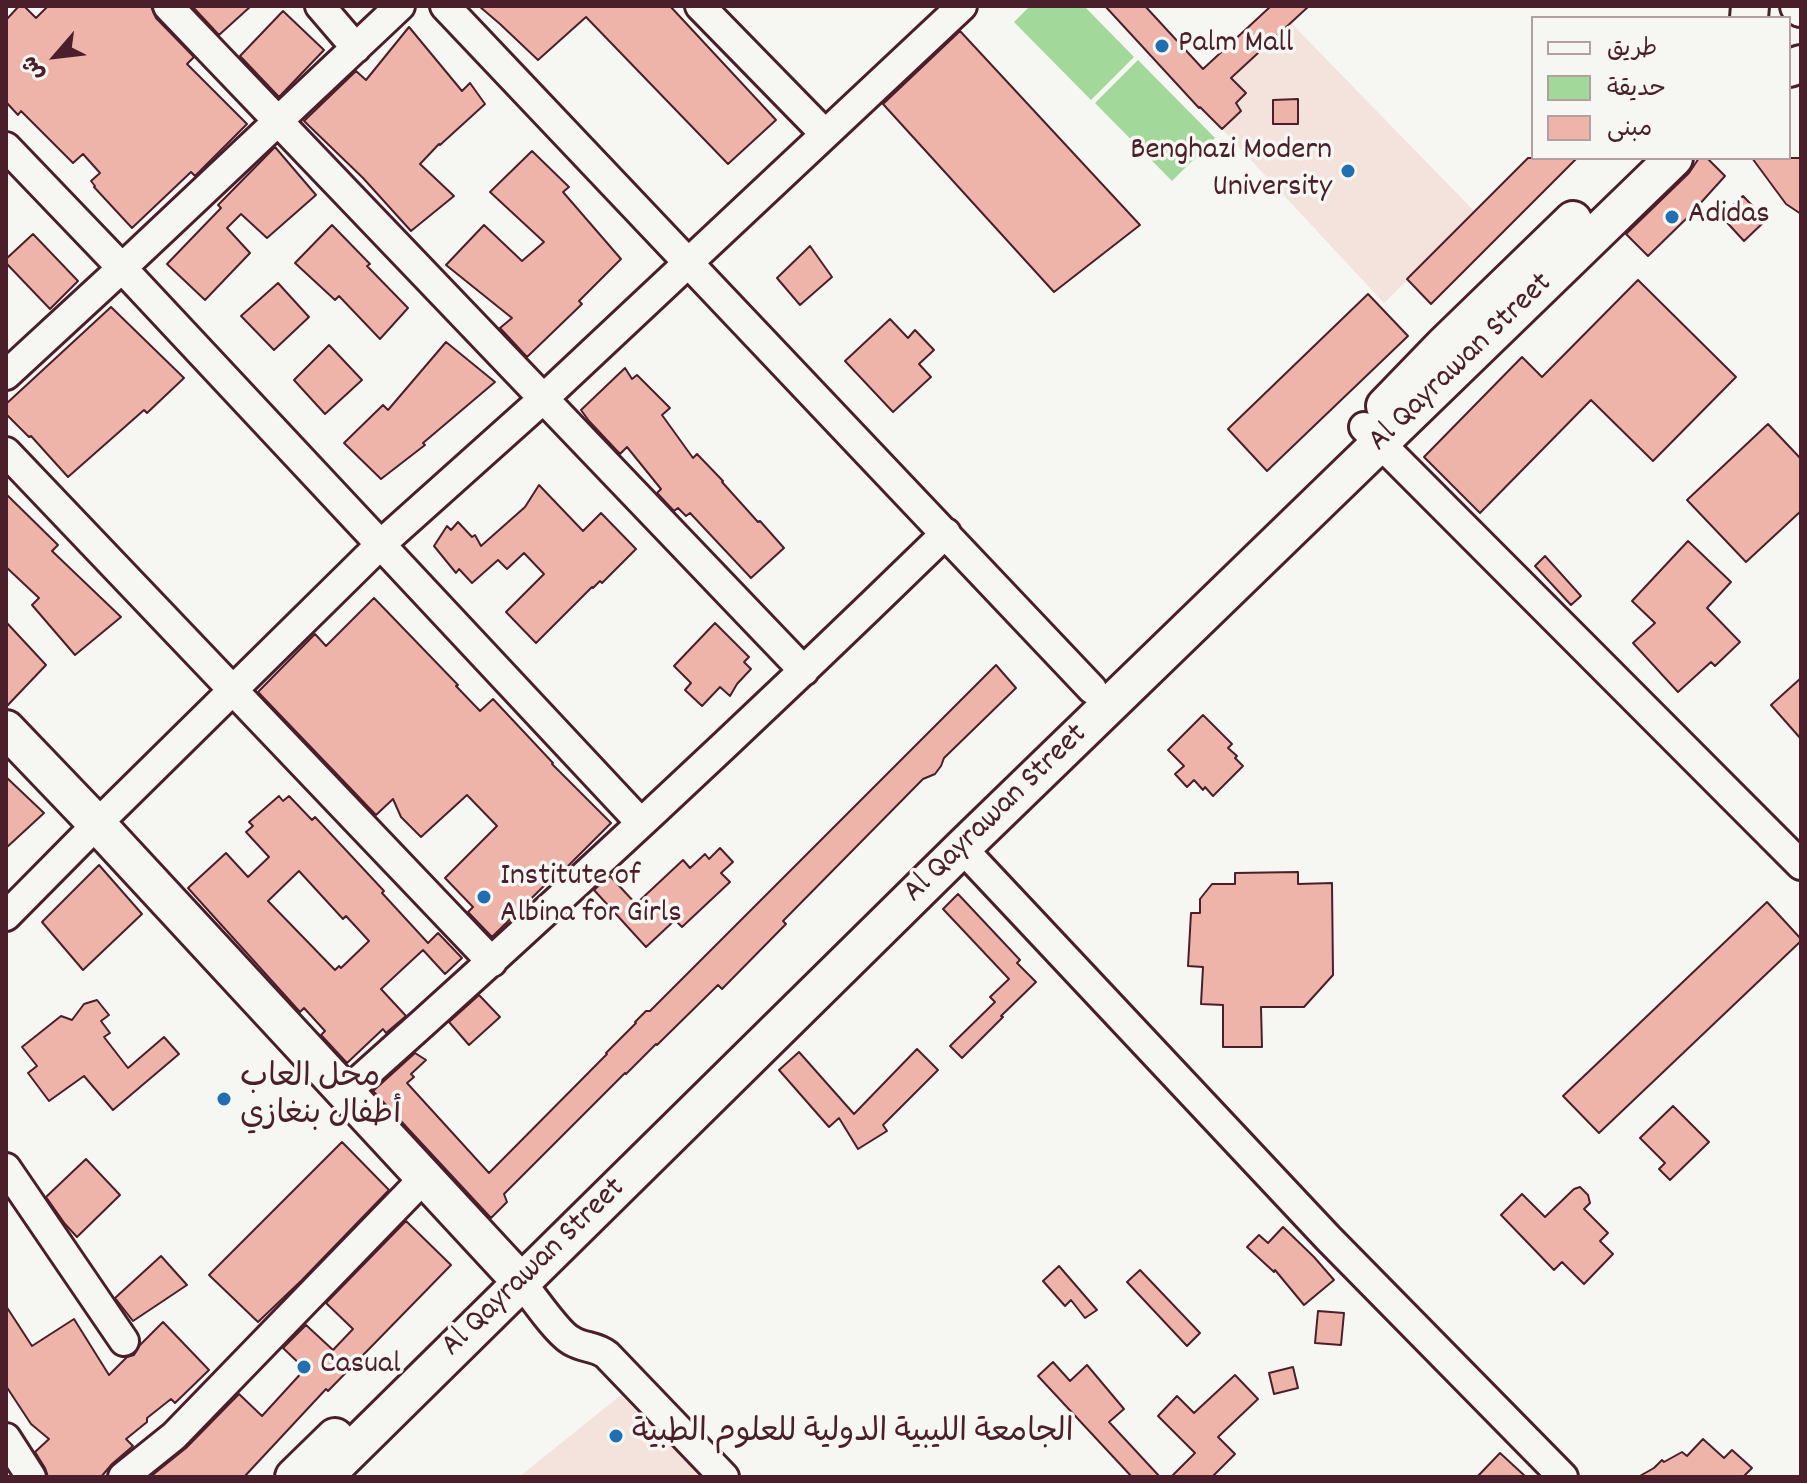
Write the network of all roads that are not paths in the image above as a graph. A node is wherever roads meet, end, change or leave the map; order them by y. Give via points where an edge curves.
1 (168, 6) edge
2 (320, 6) edge
3 (400, 6) edge
4 (445, 6) edge
5 (700, 6) edge
6 (962, 6) edge
7 (356, 48) junction
8 (278, 122) junction
9 (825, 134) junction
10 (6, 147) edge
11 (1636, 160) edge
12 (1672, 160) edge
13 (688, 262) junction
14 (122, 268) junction
15 (6, 375) edge
16 (543, 399) junction
17 (1372, 435) junction
18 (6, 452) edge
19 (946, 533) junction
20 (380, 545) junction
21 (804, 671) junction
22 (1092, 689) junction
23 (233, 690) junction
24 (6, 729) edge
25 (640, 822) junction
26 (97, 824) junction
27 (962, 848) junction
28 (1801, 865) edge
29 (6, 916) edge
30 (492, 962) junction
31 (345, 1093) junction
32 (6, 1168) edge
33 (424, 1178) junction
34 (514, 1275) junction
35 (124, 1341) dead end
36 (6, 1438) edge
37 (31, 1477) edge
38 (123, 1477) edge
39 (294, 1477) edge
40 (324, 1477) edge
41 (724, 1477) edge
42 (1563, 1477) edge

1 - 8 street
2 - 7 street
3 - 7 street
4 - 13 street
5 - 9 street
6 - 9 street
7 - 8 street
8 - 14 street
8 - 16 street
9 - 13 street
10 - 14 street
11 - 17 main road, Al Qayrawan Street via 1443,346
12 - 17 main road, Al Qayrawan Street
13 - 16 street
13 - 19 street
14 - 15 street
14 - 20 street
16 - 20 street
16 - 21 street
17 - 22 main road, Al Qayrawan Street
17 - 27 main road, Al Qayrawan Street
17 - 28 street
18 - 23 street
19 - 21 street
19 - 22 street
20 - 23 street
20 - 25 street
21 - 25 street
22 - 34 main road, Al Qayrawan Street
23 - 26 street
23 - 30 street
24 - 26 main road
25 - 30 street
26 - 29 street
26 - 31 main road
27 - 34 main road, Al Qayrawan Street
27 - 42 street via 1328,1238
30 - 31 street
31 - 33 main road
32 - 35 street
33 - 34 main road
33 - 38 street via 174,1436
34 - 39 main road, Al Qayrawan Street
34 - 40 main road, Al Qayrawan Street via 470,1332
34 - 41 street via 567,1338 607,1355
36 - 37 street

